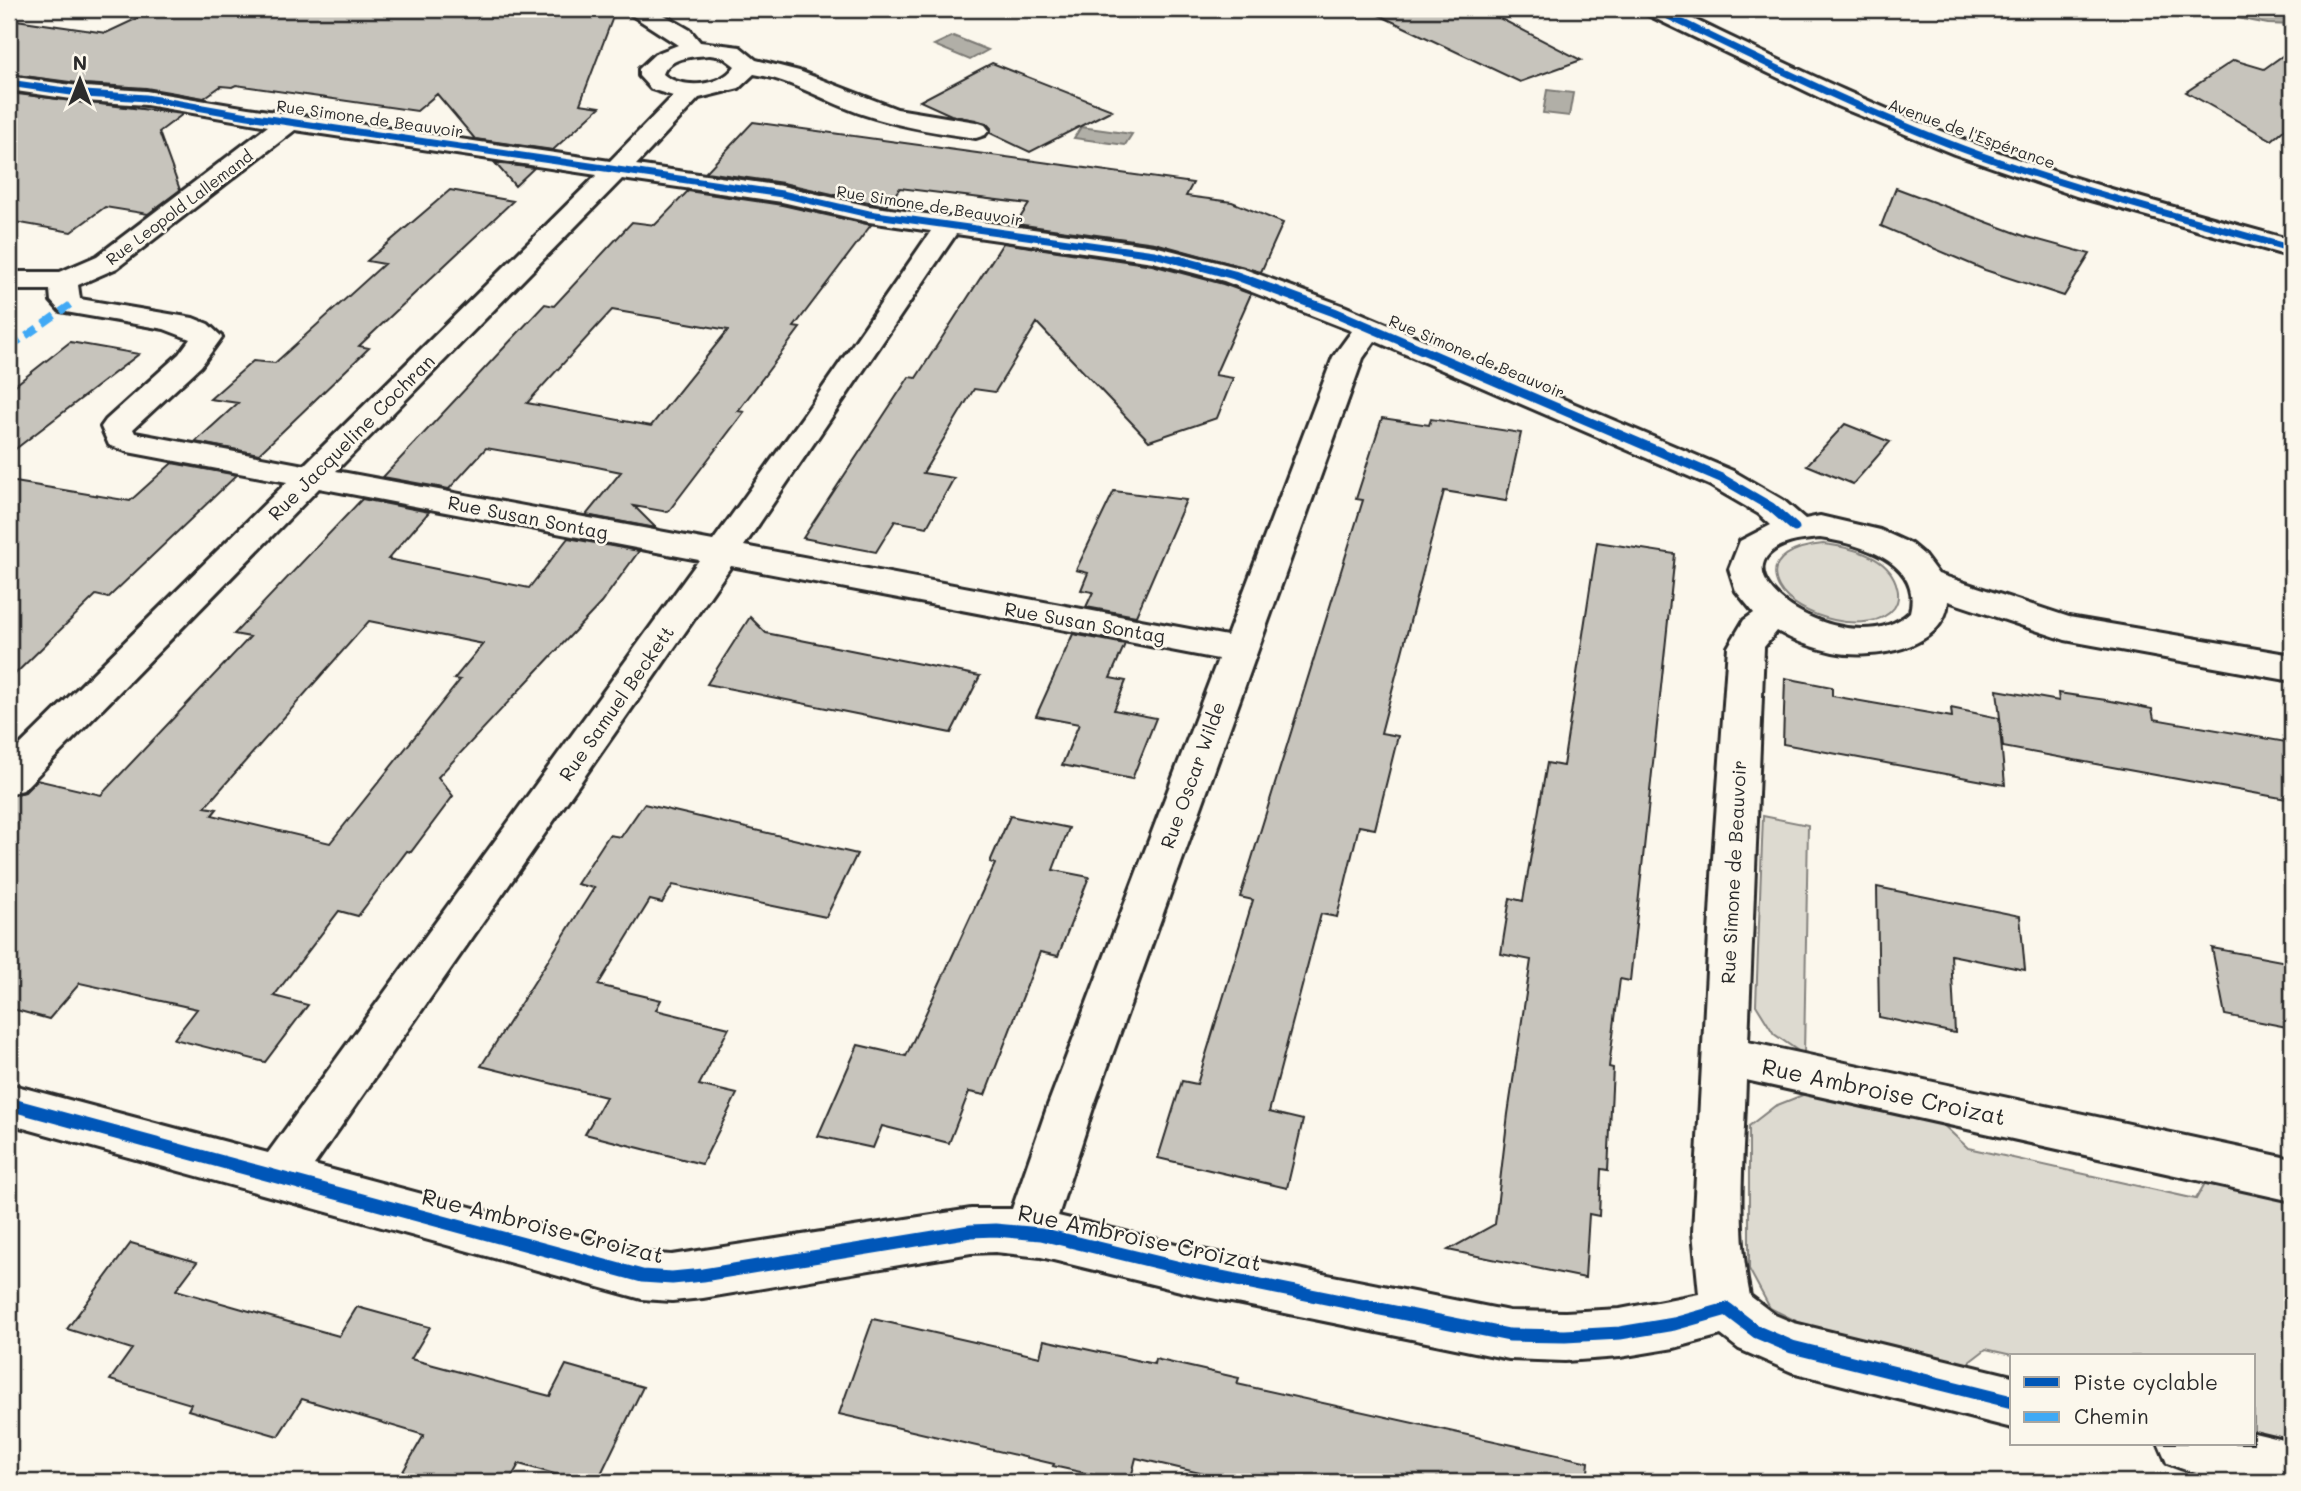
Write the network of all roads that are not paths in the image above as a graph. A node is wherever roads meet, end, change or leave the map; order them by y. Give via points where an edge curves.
1 (638, 9) edge
2 (1654, 9) edge
3 (694, 49) junction
4 (747, 66) junction
5 (9, 83) edge
6 (692, 91) junction
7 (290, 122) junction
8 (976, 130) dead end
9 (617, 169) junction
10 (948, 226) junction
11 (2292, 249) edge
12 (9, 281) edge
13 (63, 282) junction
14 (1370, 327) junction
15 (313, 475) junction
16 (1795, 528) junction
17 (721, 555) junction
18 (1926, 582) junction
19 (1774, 615) junction
20 (1238, 650) junction
21 (2292, 668) edge
22 (9, 780) edge
23 (1725, 1056) junction
24 (9, 1104) edge
25 (279, 1176) junction
26 (2292, 1180) edge
27 (1030, 1231) junction
28 (1727, 1309) junction
29 (2010, 1401) edge
30 (2194, 1446) edge
31 (2292, 1469) edge

1 - 3 street via 682,35
2 - 11 street, Avenue de l'Espérance via 1858,107 1952,145 2018,169
3 - 4 street via 725,50 745,59
3 - 6 street via 679,52 651,69 651,76 664,87
4 - 6 street via 737,80
4 - 8 street via 779,70 909,122
5 - 7 street, Rue Simone de Beauvoir via 146,98
6 - 9 street, Rue Jacqueline Cochran
7 - 9 street, Rue Simone de Beauvoir
7 - 13 street, Rue Leopold Lallemand via 107,262
9 - 10 street, Rue Simone de Beauvoir
9 - 15 street, Rue Jacqueline Cochran
10 - 14 street, Rue Simone de Beauvoir via 1154,254 1234,275
10 - 17 street, Rue Samuel Beckett
12 - 13 street
13 - 15 street, Rue Susan Sontag via 69,305 182,323 207,337 190,360 122,421 117,427 120,438
14 - 16 street, Rue Simone de Beauvoir via 1721,478 1772,507
14 - 20 street, Rue Oscar Wilde via 1348,357
15 - 17 street, Rue Susan Sontag
15 - 22 street, Rue Jacqueline Cochran
16 - 18 street via 1833,528 1872,538 1895,549
16 - 19 street via 1755,545 1747,561 1746,579
17 - 20 street, Rue Susan Sontag
17 - 25 street, Rue Samuel Beckett
18 - 19 street via 1931,600 1927,617 1912,631 1889,640 1860,644 1829,640
18 - 21 street via 2065,628
19 - 23 street, Rue Simone de Beauvoir via 1757,629 1746,648
20 - 27 street, Rue Oscar Wilde via 1071,1105
23 - 26 street, Rue Ambroise Croizat
23 - 28 street via 1717,1232
24 - 25 street, Rue Ambroise Croizat
25 - 27 street, Rue Ambroise Croizat via 662,1278 971,1231
27 - 28 street, Rue Ambroise Croizat via 1150,1262 1509,1335 1625,1334 1692,1322
28 - 29 street via 1757,1332 1792,1346
30 - 31 street

